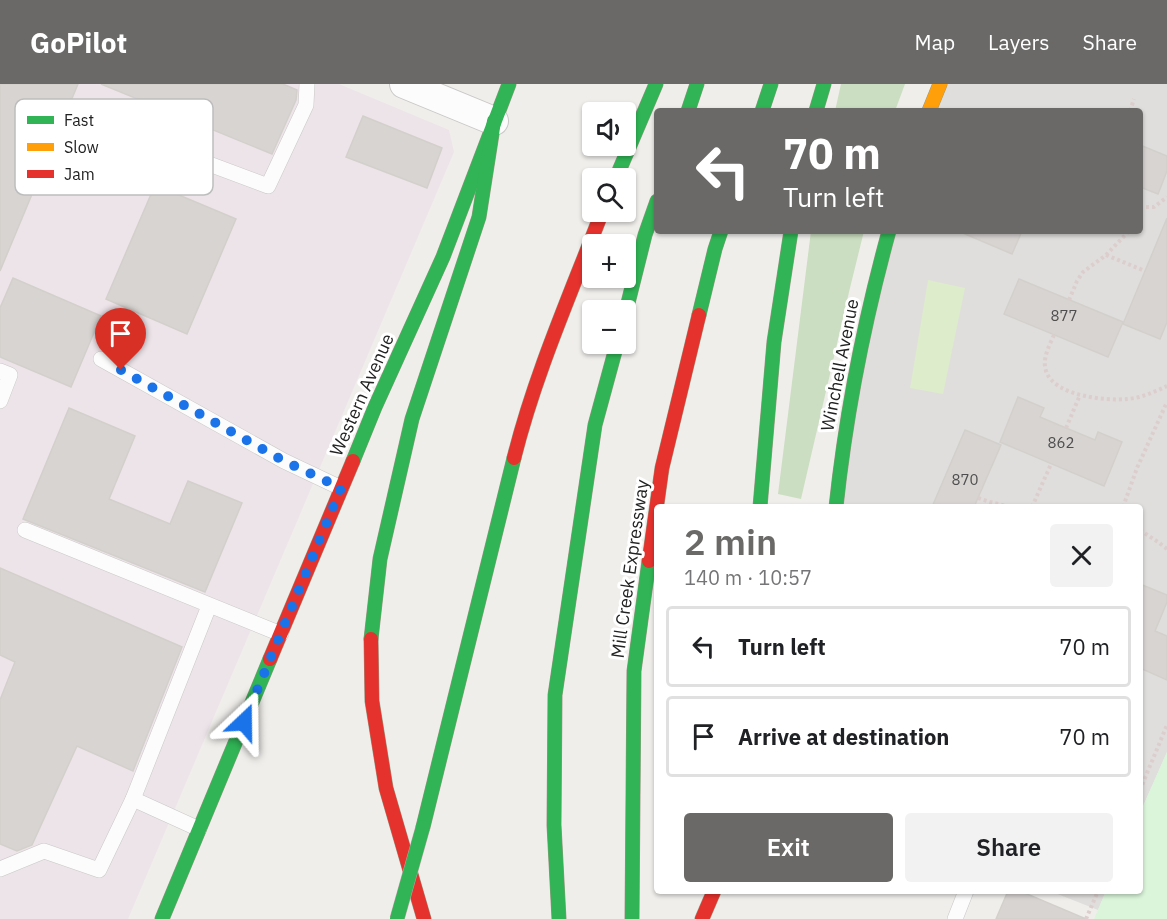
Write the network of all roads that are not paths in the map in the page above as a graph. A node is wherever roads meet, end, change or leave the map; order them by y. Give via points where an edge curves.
1 (307, 84) edge
2 (404, 84) edge
3 (509, 84) edge
4 (656, 84) edge
5 (697, 84) edge
6 (771, 84) edge
7 (824, 84) edge
8 (940, 84) edge
9 (689, 108) edge
10 (763, 108) edge
11 (817, 108) edge
12 (930, 108) edge
13 (494, 121) junction
14 (213, 165) edge
15 (620, 168) edge
16 (654, 210) edge
17 (598, 222) edge
18 (720, 234) edge
19 (791, 234) edge
20 (888, 234) edge
21 (629, 300) edge
22 (614, 354) edge
23 (101, 358) dead end
24 (0, 371) edge
25 (0, 401) edge
26 (341, 488) junction
27 (657, 504) edge
28 (760, 504) edge
29 (836, 504) edge
30 (654, 526) edge
31 (25, 530) dead end
32 (210, 606) junction
33 (280, 634) junction
34 (132, 799) junction
35 (199, 829) junction
36 (0, 869) edge
37 (713, 894) edge
38 (721, 894) edge
39 (965, 894) edge
40 (164, 914) edge
41 (155, 919) edge
42 (397, 919) edge
43 (424, 919) edge
44 (559, 919) edge
45 (632, 919) edge
46 (702, 919) edge
47 (706, 919) edge
48 (955, 919) edge

1 - 14 lane via 306,105 268,186
2 - 13 street
3 - 13 main road, Western Avenue
4 - 15 main road
5 - 9 main road
6 - 10 main road
7 - 11 main road
8 - 12 main road
13 - 26 main road, Western Avenue via 443,257
13 - 43 main road via 479,217 412,419 380,559 371,633 372,701 386,788
16 - 21 main road
17 - 42 main road, bridge via 522,425
18 - 27 main road, Mill Creek Expressway via 662,468
19 - 28 main road via 774,342
20 - 29 main road, Winchell Avenue via 854,377
22 - 44 main road via 595,425 555,695
23 - 26 lane via 284,461
24 - 25 lane via 10,375
26 - 33 main road, Western Avenue
30 - 45 main road, Mill Creek Expressway via 634,671
31 - 32 lane
32 - 33 lane
32 - 34 lane
33 - 35 main road, Western Avenue
34 - 35 lane
34 - 36 lane via 99,870 44,851
35 - 40 main road, Western Avenue
37 - 46 main road
38 - 47 main road
39 - 48 lane
40 - 41 main road

